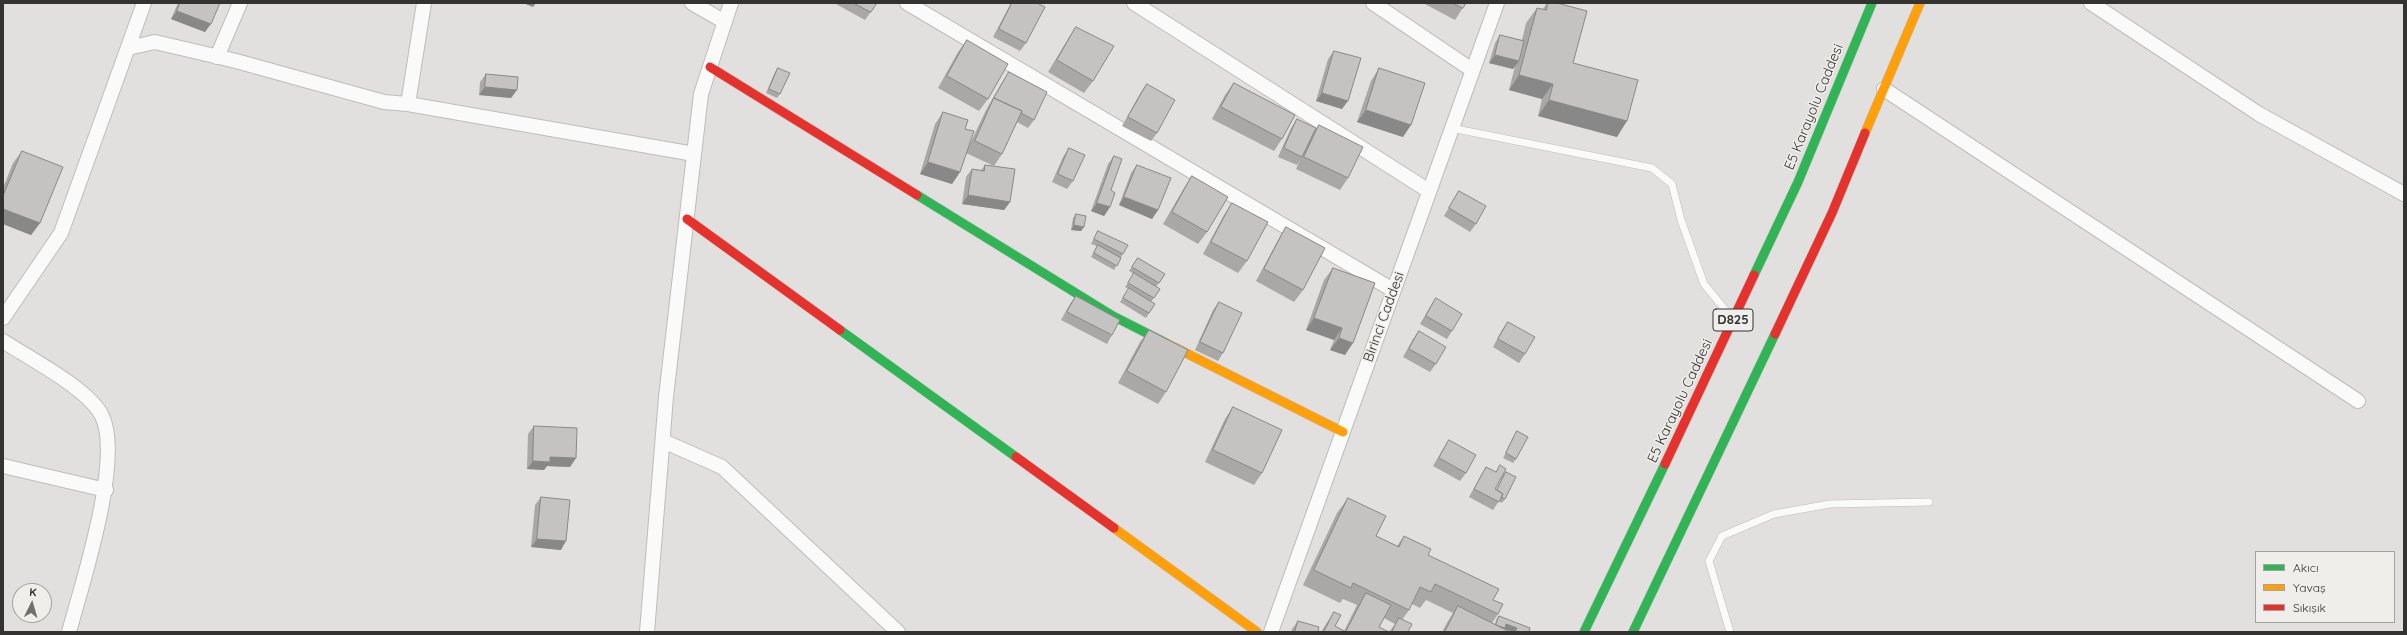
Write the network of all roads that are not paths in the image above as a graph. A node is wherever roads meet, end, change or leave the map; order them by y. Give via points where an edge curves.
1 (144, 3) edge
2 (240, 3) edge
3 (424, 3) edge
4 (692, 3) edge
5 (731, 3) edge
6 (907, 3) edge
7 (1134, 3) edge
8 (1373, 3) edge
9 (1497, 3) edge
10 (1872, 3) edge
11 (1920, 3) edge
12 (2091, 3) edge
13 (724, 22) junction
14 (128, 48) junction
15 (217, 57) junction
16 (710, 67) junction
17 (1472, 70) junction
18 (1884, 89) junction
19 (408, 104) junction
20 (1451, 128) junction
21 (694, 154) junction
22 (1429, 191) junction
23 (2404, 194) edge
24 (687, 219) junction
25 (1393, 290) junction
26 (3, 318) edge
27 (1733, 320) junction
28 (3, 341) edge
29 (2358, 401) dead end
30 (1343, 432) junction
31 (663, 441) junction
32 (3, 466) edge
33 (106, 490) junction
34 (1929, 502) dead end
35 (69, 632) edge
36 (647, 632) edge
37 (898, 632) edge
38 (1257, 632) edge
39 (1271, 632) edge
40 (1584, 632) edge
41 (1633, 632) edge
42 (1730, 632) edge

1 - 14 street
2 - 15 street
3 - 19 street
4 - 13 street
5 - 13 street
6 - 25 street
7 - 22 street
8 - 17 street
9 - 17 street, Birinci Caddesi
10 - 27 main road, E5 Karayolu Caddesi / D825 via 1798,182
11 - 18 main road, D825
12 - 23 street via 2259,114
13 - 16 street
14 - 15 street via 155,42
14 - 26 street via 61,233
15 - 19 street via 384,102
16 - 21 street via 701,94
16 - 30 main road via 1113,316
17 - 20 street, Birinci Caddesi
18 - 29 street
18 - 41 main road, D825 via 1832,213
19 - 21 street
20 - 22 street, Birinci Caddesi
20 - 27 lane via 1652,168 1672,184 1681,220 1704,284
21 - 24 street
22 - 25 street, Birinci Caddesi
24 - 31 street
24 - 38 main road
25 - 30 street, Birinci Caddesi
27 - 40 main road, E5 Karayolu Caddesi / D825
28 - 33 street via 82,392 102,415 108,432
30 - 39 street, Birinci Caddesi
31 - 36 street
31 - 37 street via 722,467
32 - 33 street
33 - 35 street
34 - 42 lane via 1830,504 1774,514 1722,536 1709,560

